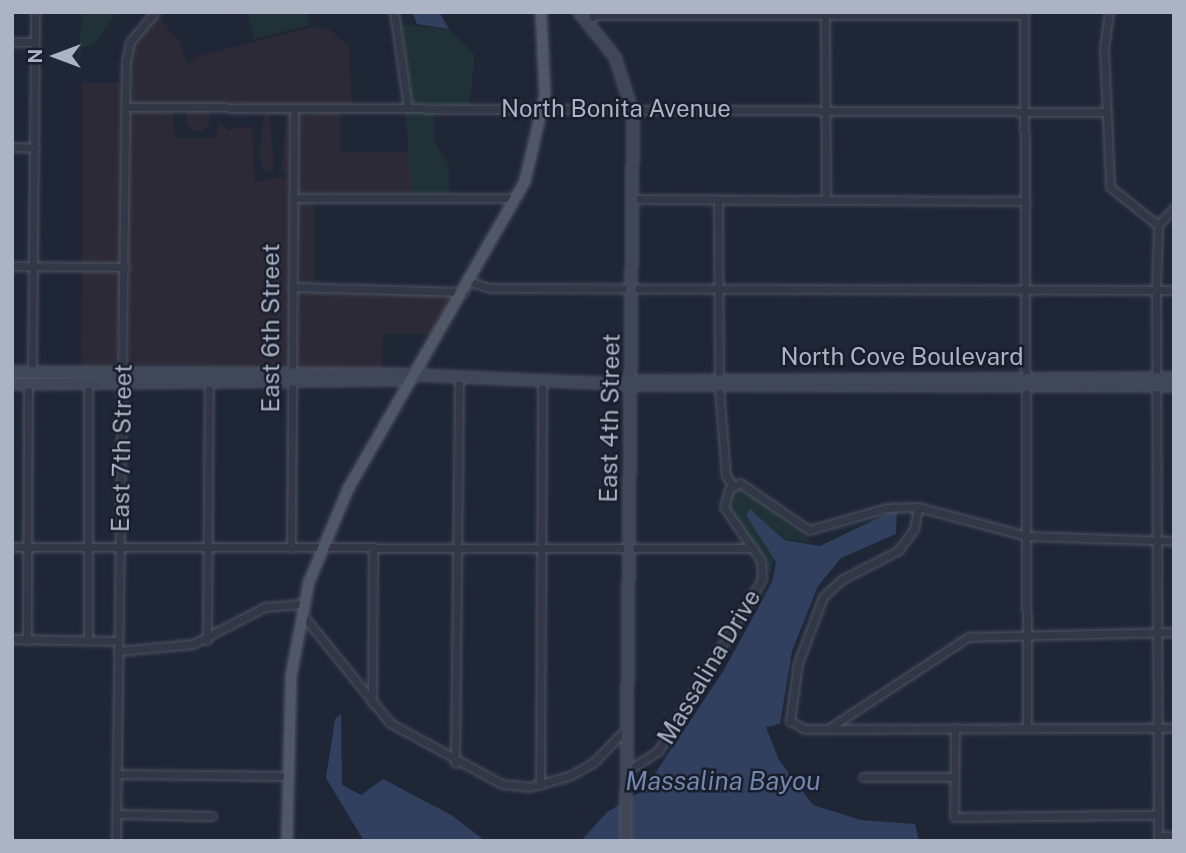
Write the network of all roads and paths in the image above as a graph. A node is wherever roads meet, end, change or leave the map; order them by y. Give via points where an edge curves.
1 (35, 12) edge
2 (155, 12) edge
3 (394, 12) edge
4 (541, 12) edge
5 (1109, 12) edge
6 (1024, 13) edge
7 (825, 14) edge
8 (583, 16) edge
9 (12, 42) edge
10 (35, 42) junction
11 (126, 107) junction
12 (294, 108) junction
13 (408, 108) junction
14 (544, 109) junction
15 (632, 109) junction
16 (825, 111) junction
17 (1025, 111) junction
18 (1106, 112) junction
19 (12, 147) edge
20 (35, 148) junction
21 (293, 198) junction
22 (518, 198) junction
23 (633, 199) junction
24 (718, 200) junction
25 (825, 200) junction
26 (1026, 201) junction
27 (1174, 208) edge
28 (1158, 225) junction
29 (12, 266) edge
30 (34, 266) junction
31 (125, 267) junction
32 (292, 287) junction
33 (467, 287) junction
34 (632, 288) junction
35 (719, 289) junction
36 (1026, 290) junction
37 (1156, 290) junction
38 (1174, 290) edge
39 (12, 372) edge
40 (32, 372) junction
41 (66, 373) junction
42 (124, 373) junction
43 (291, 379) junction
44 (413, 379) junction
45 (459, 379) junction
46 (1174, 379) edge
47 (542, 380) junction
48 (719, 381) junction
49 (631, 382) junction
50 (1026, 382) junction
51 (1157, 382) junction
52 (12, 384) edge
53 (28, 384) junction
54 (88, 385) junction
55 (124, 385) junction
56 (209, 385) junction
57 (1174, 386) edge
58 (733, 486) junction
59 (918, 507) junction
60 (1027, 537) junction
61 (1157, 541) junction
62 (1174, 541) edge
63 (88, 546) junction
64 (12, 547) edge
65 (27, 547) junction
66 (120, 547) junction
67 (207, 548) junction
68 (290, 548) junction
69 (321, 548) junction
70 (373, 548) junction
71 (457, 548) junction
72 (542, 548) junction
73 (753, 548) junction
74 (629, 549) junction
75 (302, 608) junction
76 (1158, 632) junction
77 (1174, 632) edge
78 (1027, 633) junction
79 (12, 639) edge
80 (27, 640) junction
81 (88, 640) junction
82 (207, 640) junction
83 (118, 641) junction
84 (118, 651) junction
85 (372, 703) junction
86 (627, 727) junction
87 (1027, 728) junction
88 (1158, 728) junction
89 (1174, 728) edge
90 (828, 729) junction
91 (955, 729) junction
92 (455, 763) junction
93 (627, 771) junction
94 (117, 774) junction
95 (288, 776) junction
96 (863, 777) dead end
97 (954, 777) junction
98 (540, 785) junction
99 (116, 814) junction
100 (1158, 815) junction
101 (212, 816) dead end
102 (1174, 836) edge
103 (1158, 838) edge
104 (116, 841) edge
105 (287, 841) edge
106 (626, 841) edge

1 - 10 street
2 - 11 street, East 7th Street via 127,55
3 - 13 street
4 - 14 main road
5 - 18 street
6 - 7 street
6 - 17 street
7 - 8 street
7 - 16 street
8 - 15 street, East 4th Street via 619,64
9 - 10 street
10 - 20 street
11 - 12 street, North Bonita Avenue
11 - 31 street, East 7th Street
12 - 13 street, North Bonita Avenue
12 - 21 street, East 6th Street
13 - 14 street, North Bonita Avenue
14 - 15 street, North Bonita Avenue
14 - 22 main road
15 - 16 street, North Bonita Avenue
15 - 23 street, East 4th Street
16 - 17 street, North Bonita Avenue
16 - 25 street
17 - 18 street, North Bonita Avenue
17 - 26 street
18 - 28 street via 1110,187
19 - 20 street
20 - 30 street
21 - 22 street
21 - 32 street, East 6th Street
22 - 33 main road
23 - 24 street
23 - 34 street, East 4th Street
24 - 25 street
24 - 35 street
25 - 26 street
26 - 36 street
27 - 28 street
28 - 37 street
29 - 30 street
30 - 31 street
30 - 40 street
31 - 42 street, East 7th Street
32 - 33 street
32 - 43 street, East 6th Street
33 - 34 street
33 - 44 main road
34 - 35 street
34 - 49 street, East 4th Street
35 - 36 street
35 - 48 street
36 - 37 street
36 - 50 street
37 - 38 street
37 - 51 street
39 - 40 street, North Cove Boulevard
40 - 41 street, North Cove Boulevard
41 - 42 street, North Cove Boulevard
41 - 53 street
42 - 43 street, North Cove Boulevard
42 - 55 street, East 7th Street
43 - 44 street, North Cove Boulevard
43 - 56 street, North Cove Boulevard
43 - 68 street, East 6th Street
44 - 45 street, North Cove Boulevard
44 - 69 main road
45 - 47 street, North Cove Boulevard
45 - 71 street
46 - 51 street, North Cove Boulevard
47 - 49 street, North Cove Boulevard
47 - 72 street
48 - 49 street, North Cove Boulevard
48 - 50 street, North Cove Boulevard
48 - 58 street via 726,476
49 - 74 street, East 4th Street
50 - 51 street, North Cove Boulevard
50 - 60 street
51 - 57 street, North Cove Boulevard
51 - 61 street
52 - 53 street, North Cove Boulevard
53 - 54 street, North Cove Boulevard
53 - 65 street
54 - 55 street, North Cove Boulevard
54 - 63 street
55 - 56 street, North Cove Boulevard
55 - 66 street, East 7th Street
56 - 67 street
58 - 59 street via 750,486 790,521 809,530 886,508
58 - 73 street, Massalina Drive via 724,507
59 - 60 street
59 - 90 street via 914,529 900,550 834,585 809,624 790,721
60 - 61 street
60 - 78 street
61 - 62 street
61 - 76 street
63 - 65 street
63 - 66 street
63 - 81 street
64 - 65 street
65 - 80 street
66 - 67 street
66 - 83 street, East 7th Street
67 - 68 street
67 - 82 street
68 - 69 street
69 - 70 street
69 - 75 main road
70 - 71 street
70 - 85 street
71 - 72 street
71 - 92 street
72 - 74 street
72 - 98 street
73 - 74 street
73 - 93 street, Massalina Drive via 763,569 758,588 658,751
74 - 86 street, East 4th Street
75 - 82 street via 265,607
75 - 85 street, Massalina Drive
75 - 95 main road via 291,676
76 - 77 street
76 - 78 street
76 - 88 street
78 - 87 street
78 - 90 street via 968,637
79 - 80 street
80 - 81 street
81 - 83 street
82 - 84 street
83 - 84 street, East 7th Street
84 - 94 street, East 7th Street
85 - 92 street, Massalina Drive via 408,737
86 - 93 street, East 4th Street
86 - 98 street, Massalina Drive via 591,764
87 - 88 street
87 - 91 street
88 - 89 street
88 - 100 street
90 - 91 street
91 - 97 street
92 - 98 street, Massalina Drive via 510,787
93 - 106 street, East 4th Street
94 - 95 street
94 - 99 street, East 7th Street
95 - 105 main road
96 - 97 street
97 - 100 street via 954,817
99 - 101 street
99 - 104 street, East 7th Street
100 - 103 street
102 - 103 street

